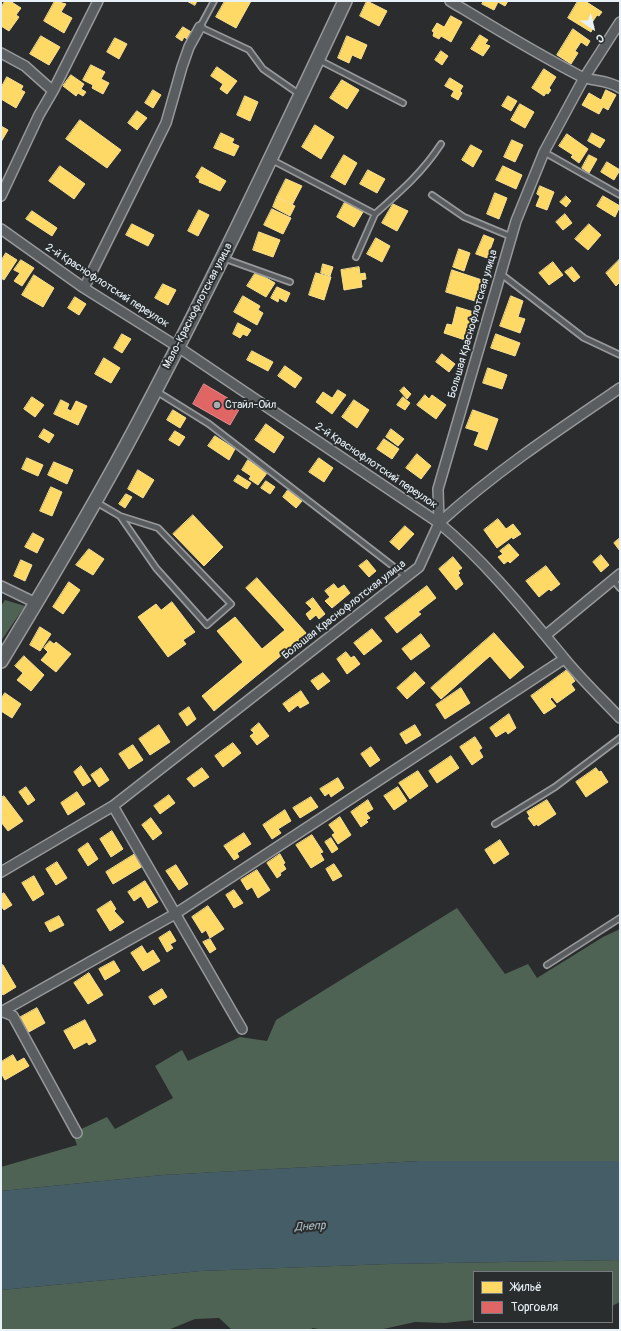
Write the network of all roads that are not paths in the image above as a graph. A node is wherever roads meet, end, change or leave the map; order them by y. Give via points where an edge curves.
1 (98, 1) edge
2 (214, 1) edge
3 (345, 1) edge
4 (450, 1) edge
5 (620, 22) edge
6 (200, 27) junction
7 (1, 53) edge
8 (318, 59) junction
9 (584, 78) junction
10 (620, 88) edge
11 (53, 91) junction
12 (301, 95) junction
13 (403, 103) dead end
14 (441, 144) dead end
15 (544, 152) junction
16 (271, 159) junction
17 (432, 195) dead end
18 (620, 195) edge
19 (1, 196) edge
20 (375, 214) junction
21 (1, 229) edge
22 (512, 237) junction
23 (356, 257) dead end
24 (222, 258) junction
25 (501, 274) junction
26 (290, 282) dead end
27 (84, 288) junction
28 (178, 347) junction
29 (620, 355) edge
30 (620, 388) edge
31 (155, 390) junction
32 (95, 501) junction
33 (120, 516) junction
34 (439, 523) junction
35 (620, 574) edge
36 (407, 576) junction
37 (612, 580) junction
38 (1, 586) edge
39 (620, 588) edge
40 (36, 603) junction
41 (546, 635) junction
42 (564, 659) junction
43 (1, 661) edge
44 (620, 718) edge
45 (620, 738) edge
46 (113, 806) junction
47 (495, 824) dead end
48 (1, 872) edge
49 (175, 914) junction
50 (620, 918) edge
51 (547, 965) dead end
52 (1, 1011) edge
53 (242, 1029) dead end
54 (77, 1133) dead end

1 - 11 street
2 - 6 lane
3 - 8 street, Мало-Краснофлотская улица
4 - 9 street
5 - 9 street, Большая Краснофлотская улица
6 - 12 lane via 249,50 263,69
6 - 27 street via 182,67 166,123
7 - 11 street via 25,66
8 - 12 street, Мало-Краснофлотская улица
8 - 13 lane
9 - 10 street via 610,82
9 - 15 street, Большая Краснофлотская улица
11 - 19 street
12 - 16 street, Мало-Краснофлотская улица
14 - 20 lane via 408,186
15 - 18 lane
15 - 22 street, Большая Краснофлотская улица
16 - 20 lane
16 - 24 street, Мало-Краснофлотская улица
17 - 22 lane via 464,217
20 - 23 lane
21 - 27 street, 2-й Краснофлотский переулок
22 - 25 street, Большая Краснофлотская улица
24 - 26 lane
24 - 28 street, Мало-Краснофлотская улица
25 - 29 lane via 584,338
25 - 34 street, Большая Краснофлотская улица via 438,489
27 - 28 street, 2-й Краснофлотский переулок
28 - 31 street, Мало-Краснофлотская улица
28 - 34 street, 2-й Краснофлотский переулок
30 - 34 street via 467,497
31 - 32 street, Мало-Краснофлотская улица
31 - 36 lane via 209,424
32 - 33 lane
32 - 40 street, Мало-Краснофлотская улица
33 - 33 lane via 156,568 207,625 231,604 158,528
34 - 36 street, Большая Краснофлотская улица via 419,567
34 - 41 street, 2-й Краснофлотский переулок via 464,544
35 - 37 street
36 - 46 street, Большая Краснофлотская улица
37 - 39 lane
37 - 41 street
38 - 40 street
40 - 43 street, Мало-Краснофлотская улица
41 - 42 street, 2-й Краснофлотский переулок
42 - 44 street, 2-й Краснофлотский переулок
42 - 49 street
45 - 47 lane via 555,787
46 - 48 street, Большая Краснофлотская улица
46 - 49 street
49 - 52 street
49 - 53 street
50 - 51 lane
52 - 54 street via 13,1016

